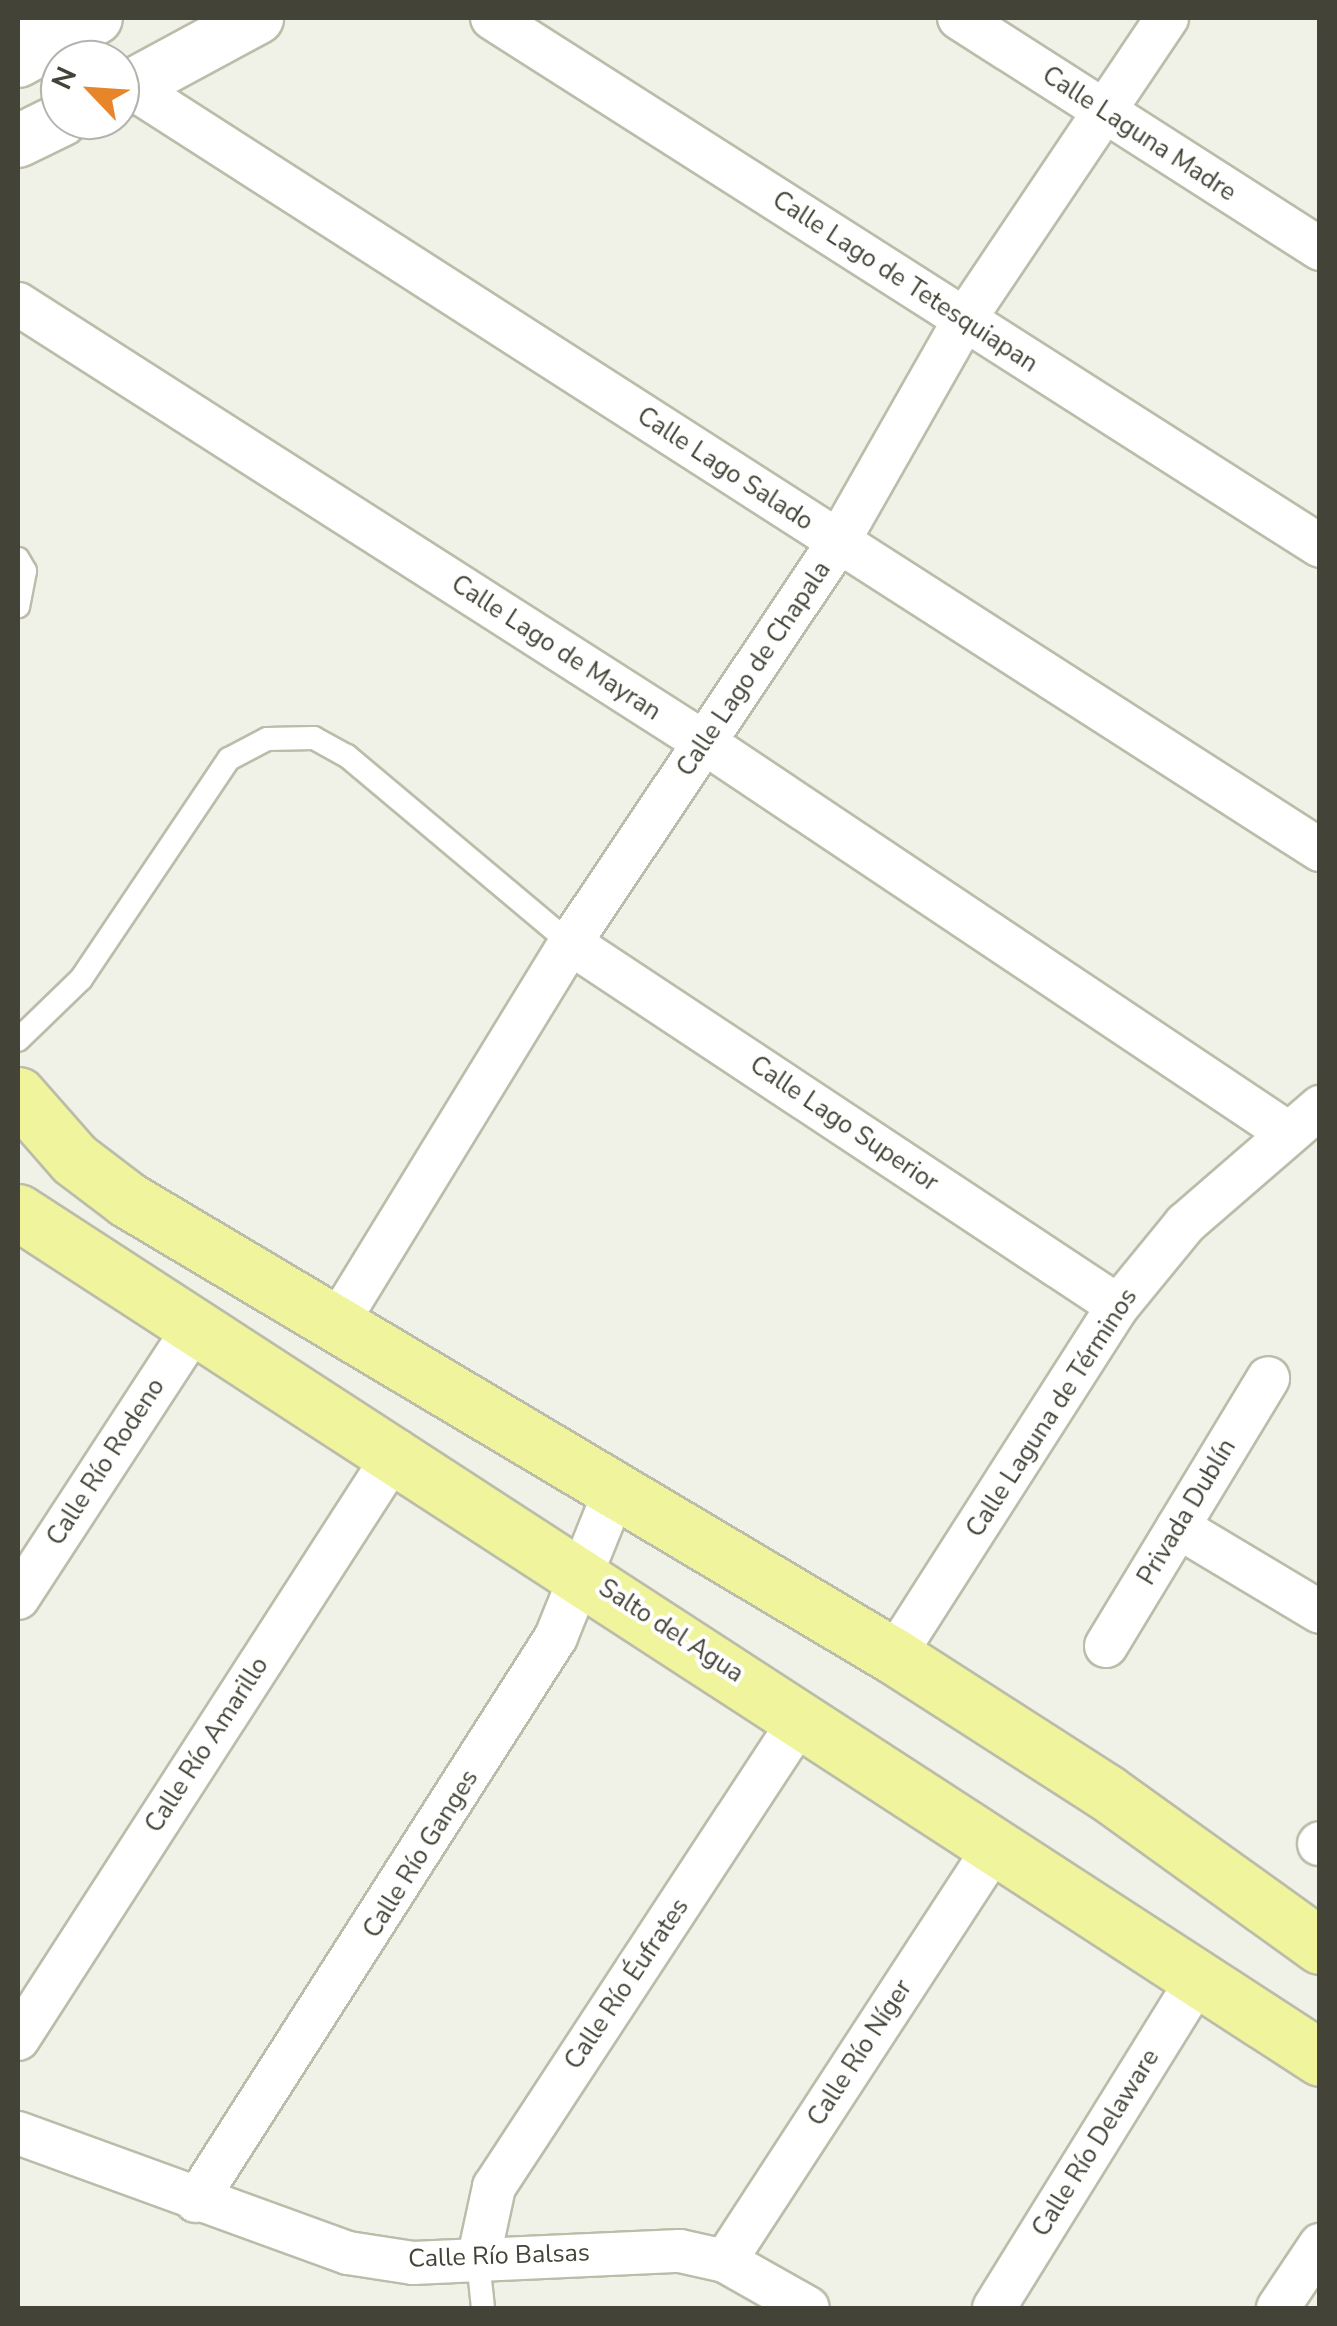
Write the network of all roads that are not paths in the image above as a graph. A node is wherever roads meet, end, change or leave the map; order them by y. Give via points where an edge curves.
1 (96, 18) edge
2 (257, 18) edge
3 (492, 18) edge
4 (959, 18) edge
5 (1166, 18) edge
6 (54, 40) edge
7 (140, 78) edge
8 (140, 96) edge
9 (1105, 113) junction
10 (1320, 249) edge
11 (18, 304) edge
12 (964, 320) junction
13 (838, 542) junction
14 (1320, 546) edge
15 (18, 559) edge
16 (18, 606) edge
17 (705, 743) junction
18 (1320, 850) edge
19 (570, 943) junction
20 (18, 1040) edge
21 (18, 1095) edge
22 (1304, 1120) edge
23 (18, 1212) edge
24 (1118, 1306) junction
25 (338, 1320) junction
26 (195, 1326) junction
27 (1268, 1378) dead end
28 (397, 1451) junction
29 (616, 1491) junction
30 (1178, 1526) junction
31 (585, 1575) junction
32 (18, 1598) edge
33 (1320, 1612) edge
34 (1106, 1646) dead end
35 (894, 1656) junction
36 (802, 1717) junction
37 (996, 1846) junction
38 (1320, 1946) edge
39 (1198, 1977) junction
40 (18, 2039) edge
41 (1320, 2058) edge
42 (18, 2132) edge
43 (196, 2201) junction
44 (1320, 2244) edge
45 (478, 2261) junction
46 (725, 2261) junction
47 (484, 2308) edge
48 (808, 2308) edge
49 (994, 2308) edge
50 (1278, 2308) edge

1 - 6 street
2 - 7 street
3 - 12 street, Calle Lago de Tetesquiapan
4 - 9 street, Calle Laguna Madre
5 - 9 street, Calle Lago de Chapala
8 - 13 street, Calle Lago Salado
9 - 10 street, Calle Laguna Madre
9 - 12 street, Calle Lago de Chapala
11 - 17 street, Calle Lago de Mayran
12 - 13 street, Calle Lago de Chapala
12 - 14 street, Calle Lago de Tetesquiapan
13 - 17 street, Calle Lago de Chapala
13 - 18 street, Calle Lago Salado
15 - 16 lane via 24,571
17 - 19 street, Calle Lago de Chapala
17 - 22 street, Calle Lago de Mayran
19 - 20 lane via 347,756 314,738 267,738 229,759 82,979
19 - 24 street, Calle Lago Superior
19 - 25 street, Calle Lago de Chapala
21 - 25 main road via 74,1159
22 - 24 street, Calle Laguna de Términos via 1185,1224
23 - 26 main road, Salto del Agua
24 - 35 street, Calle Laguna de Términos
25 - 29 main road
26 - 28 main road, Salto del Agua
26 - 32 street, Calle Río Rodeno
27 - 30 street, Privada Dublín
28 - 31 main road, Salto del Agua
28 - 40 street, Calle Río Amarillo
29 - 31 street, Calle Río Ganges
29 - 35 main road
30 - 33 street
30 - 34 street, Privada Dublín
31 - 36 main road, Salto del Agua
31 - 43 street, Calle Río Ganges via 484,1753
35 - 38 main road via 1106,1792
36 - 37 main road, Salto del Agua
36 - 45 street, Calle Río Éufrates via 494,2187
37 - 39 main road, Salto del Agua
37 - 46 street, Calle Río Níger
39 - 41 main road, Salto del Agua
39 - 49 street, Calle Río Delaware
42 - 43 street, Calle Río Balsas
43 - 45 street, Calle Río Balsas via 348,2253
44 - 50 street
45 - 46 street, Calle Río Balsas via 658,2248
45 - 47 lane
46 - 48 street, Calle Río Balsas

